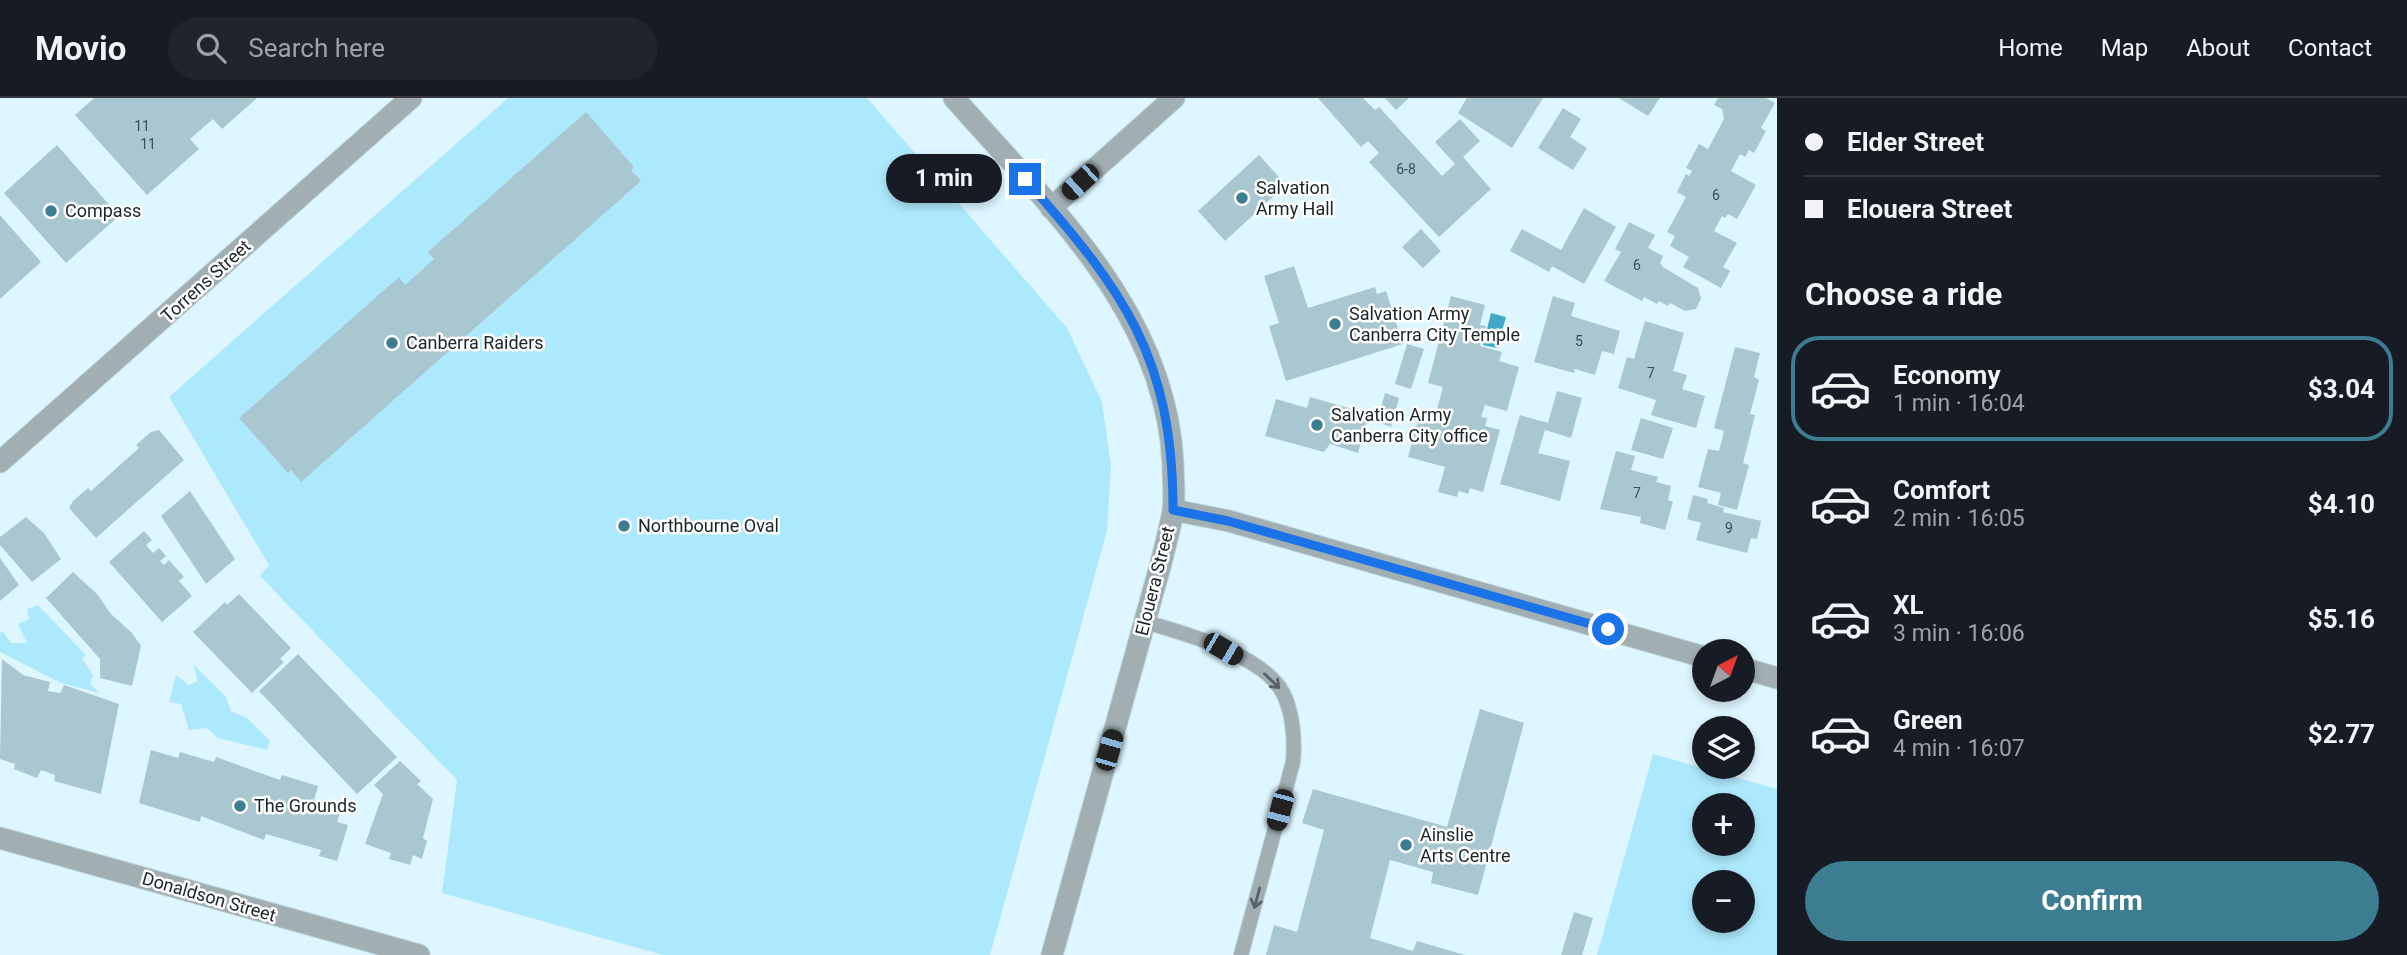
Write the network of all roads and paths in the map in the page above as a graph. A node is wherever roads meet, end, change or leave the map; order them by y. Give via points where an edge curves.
1 (411, 98) edge
2 (954, 98) edge
3 (1174, 98) edge
4 (1051, 208) junction
5 (0, 462) edge
6 (1173, 510) junction
7 (1145, 622) junction
8 (1692, 654) edge
9 (1755, 672) edge
10 (1777, 678) edge
11 (0, 838) edge
12 (394, 952) edge
13 (419, 955) edge
14 (1052, 955) edge
15 (1241, 955) edge

1 - 5 street, Torrens Street
2 - 4 street, Elouera Street
3 - 4 street
4 - 6 street, Elouera Street via 1109,281 1146,346 1168,419
6 - 7 street, Elouera Street
6 - 8 street via 1228,521
7 - 14 street, Elouera Street
7 -> 15 lane via 1206,639 1270,677 1285,699 1295,740 1293,762
9 - 10 street
11 - 12 street, Donaldson Street
12 - 13 street, Donaldson Street

